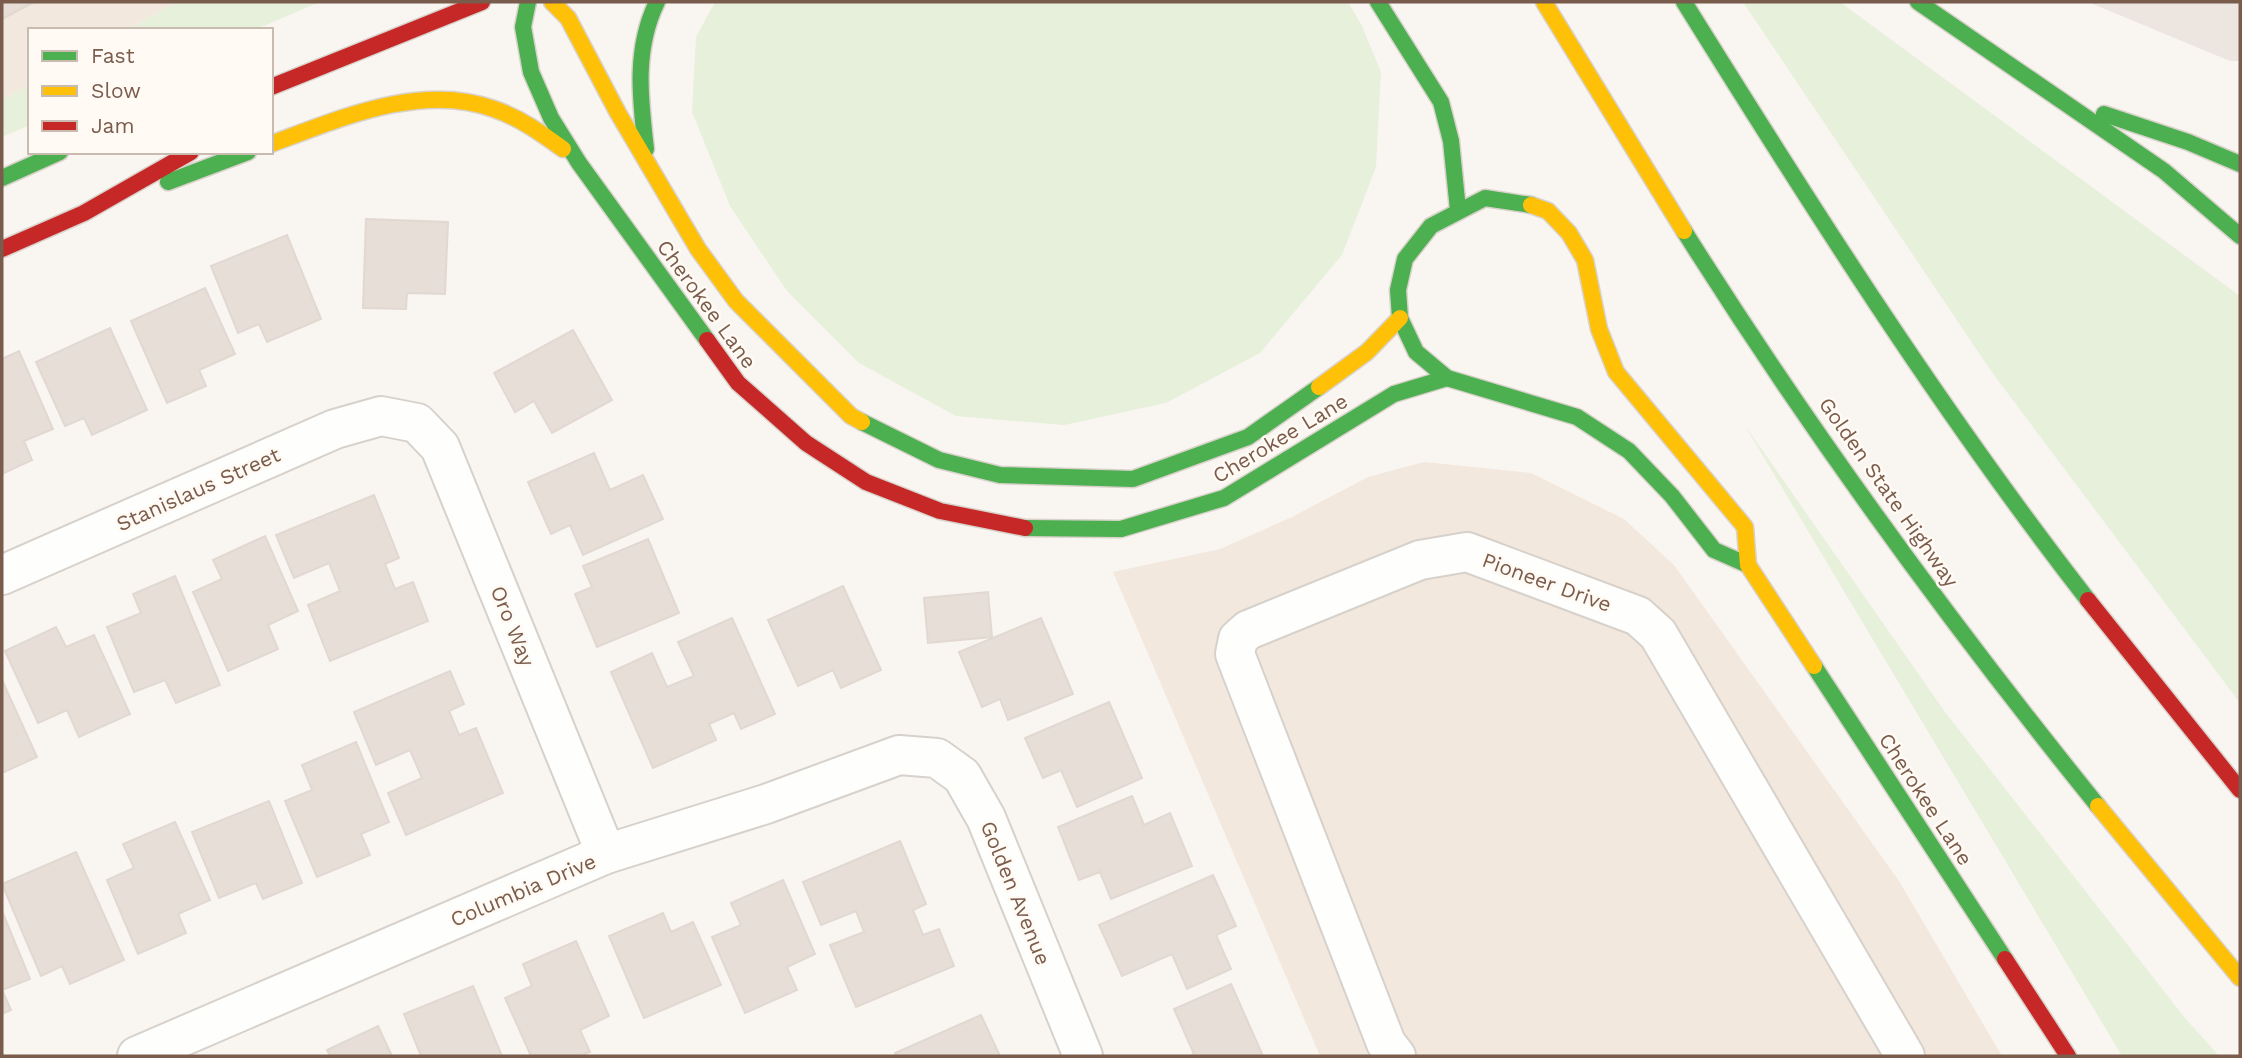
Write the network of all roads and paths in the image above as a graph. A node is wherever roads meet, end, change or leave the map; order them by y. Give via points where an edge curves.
1 (482, 2) edge
2 (528, 2) edge
3 (552, 2) edge
4 (657, 2) edge
5 (1378, 2) edge
6 (1544, 2) edge
7 (1684, 2) edge
8 (1918, 2) edge
9 (273, 86) edge
10 (2068, 102) junction
11 (273, 143) edge
12 (56, 154) edge
13 (187, 154) edge
14 (243, 154) edge
15 (579, 163) junction
16 (2240, 164) edge
17 (649, 165) junction
18 (2164, 171) junction
19 (2, 178) edge
20 (2229, 205) dead end
21 (1458, 210) junction
22 (84, 213) junction
23 (2240, 236) edge
24 (2, 249) edge
25 (1400, 318) junction
26 (1447, 378) junction
27 (397, 419) joint
28 (1748, 565) junction
29 (2, 575) edge
30 (920, 757) joint
31 (2240, 790) edge
32 (606, 854) junction
33 (2240, 978) edge
34 (137, 1056) edge
35 (1083, 1056) edge
36 (1396, 1056) edge
37 (1905, 1056) edge
38 (2068, 1056) edge

1 - 9 main road
2 - 15 main road, Cherokee Lane via 523,27 531,72 551,118
3 - 17 main road, Cherokee Lane via 568,18
4 - 17 main road via 641,54 640,104
5 - 21 main road via 1441,102 1451,141
6 - 33 main road, Golden State Highway via 1622,136 1874,511 1998,681
7 - 31 main road via 1974,447 2099,616
8 - 10 main road
10 - 16 main road
10 - 18 main road
11 - 15 main road via 355,113 438,97 478,102 515,115
12 - 19 main road
13 - 22 main road
14 - 22 main road
15 - 26 main road, Cherokee Lane via 738,383 806,443 866,482 940,511 1036,530 1121,529 1224,498 1394,394
17 - 25 main road, Cherokee Lane via 698,249 736,301 851,416 939,460 1000,475 1133,479 1188,461 1248,437 1367,352
18 - 20 main road
18 - 23 main road
21 - 25 main road, Cherokee Lane via 1431,226 1405,259 1398,290
21 - 28 main road, Cherokee Lane via 1485,198 1521,202 1548,211 1569,233 1585,260 1599,329 1616,372 1745,527
22 - 24 main road
25 - 26 main road, Cherokee Lane via 1416,352
26 - 28 main road, Cherokee Lane via 1577,417 1629,451 1714,550
27 - 29 street, Stanislaus Street via 381,416 335,429
27 - 32 street, Oro Way via 417,423 440,447
28 - 38 main road, Cherokee Lane
30 - 32 street, Columbia Drive via 899,755 766,804
30 - 35 street, Golden Avenue via 937,758 962,776 986,818
32 - 34 street, Columbia Drive
36 - 37 street, Pioneer Drive via 1386,1043 1235,654 1238,639 1248,631 1420,560 1467,552 1637,616 1658,634

